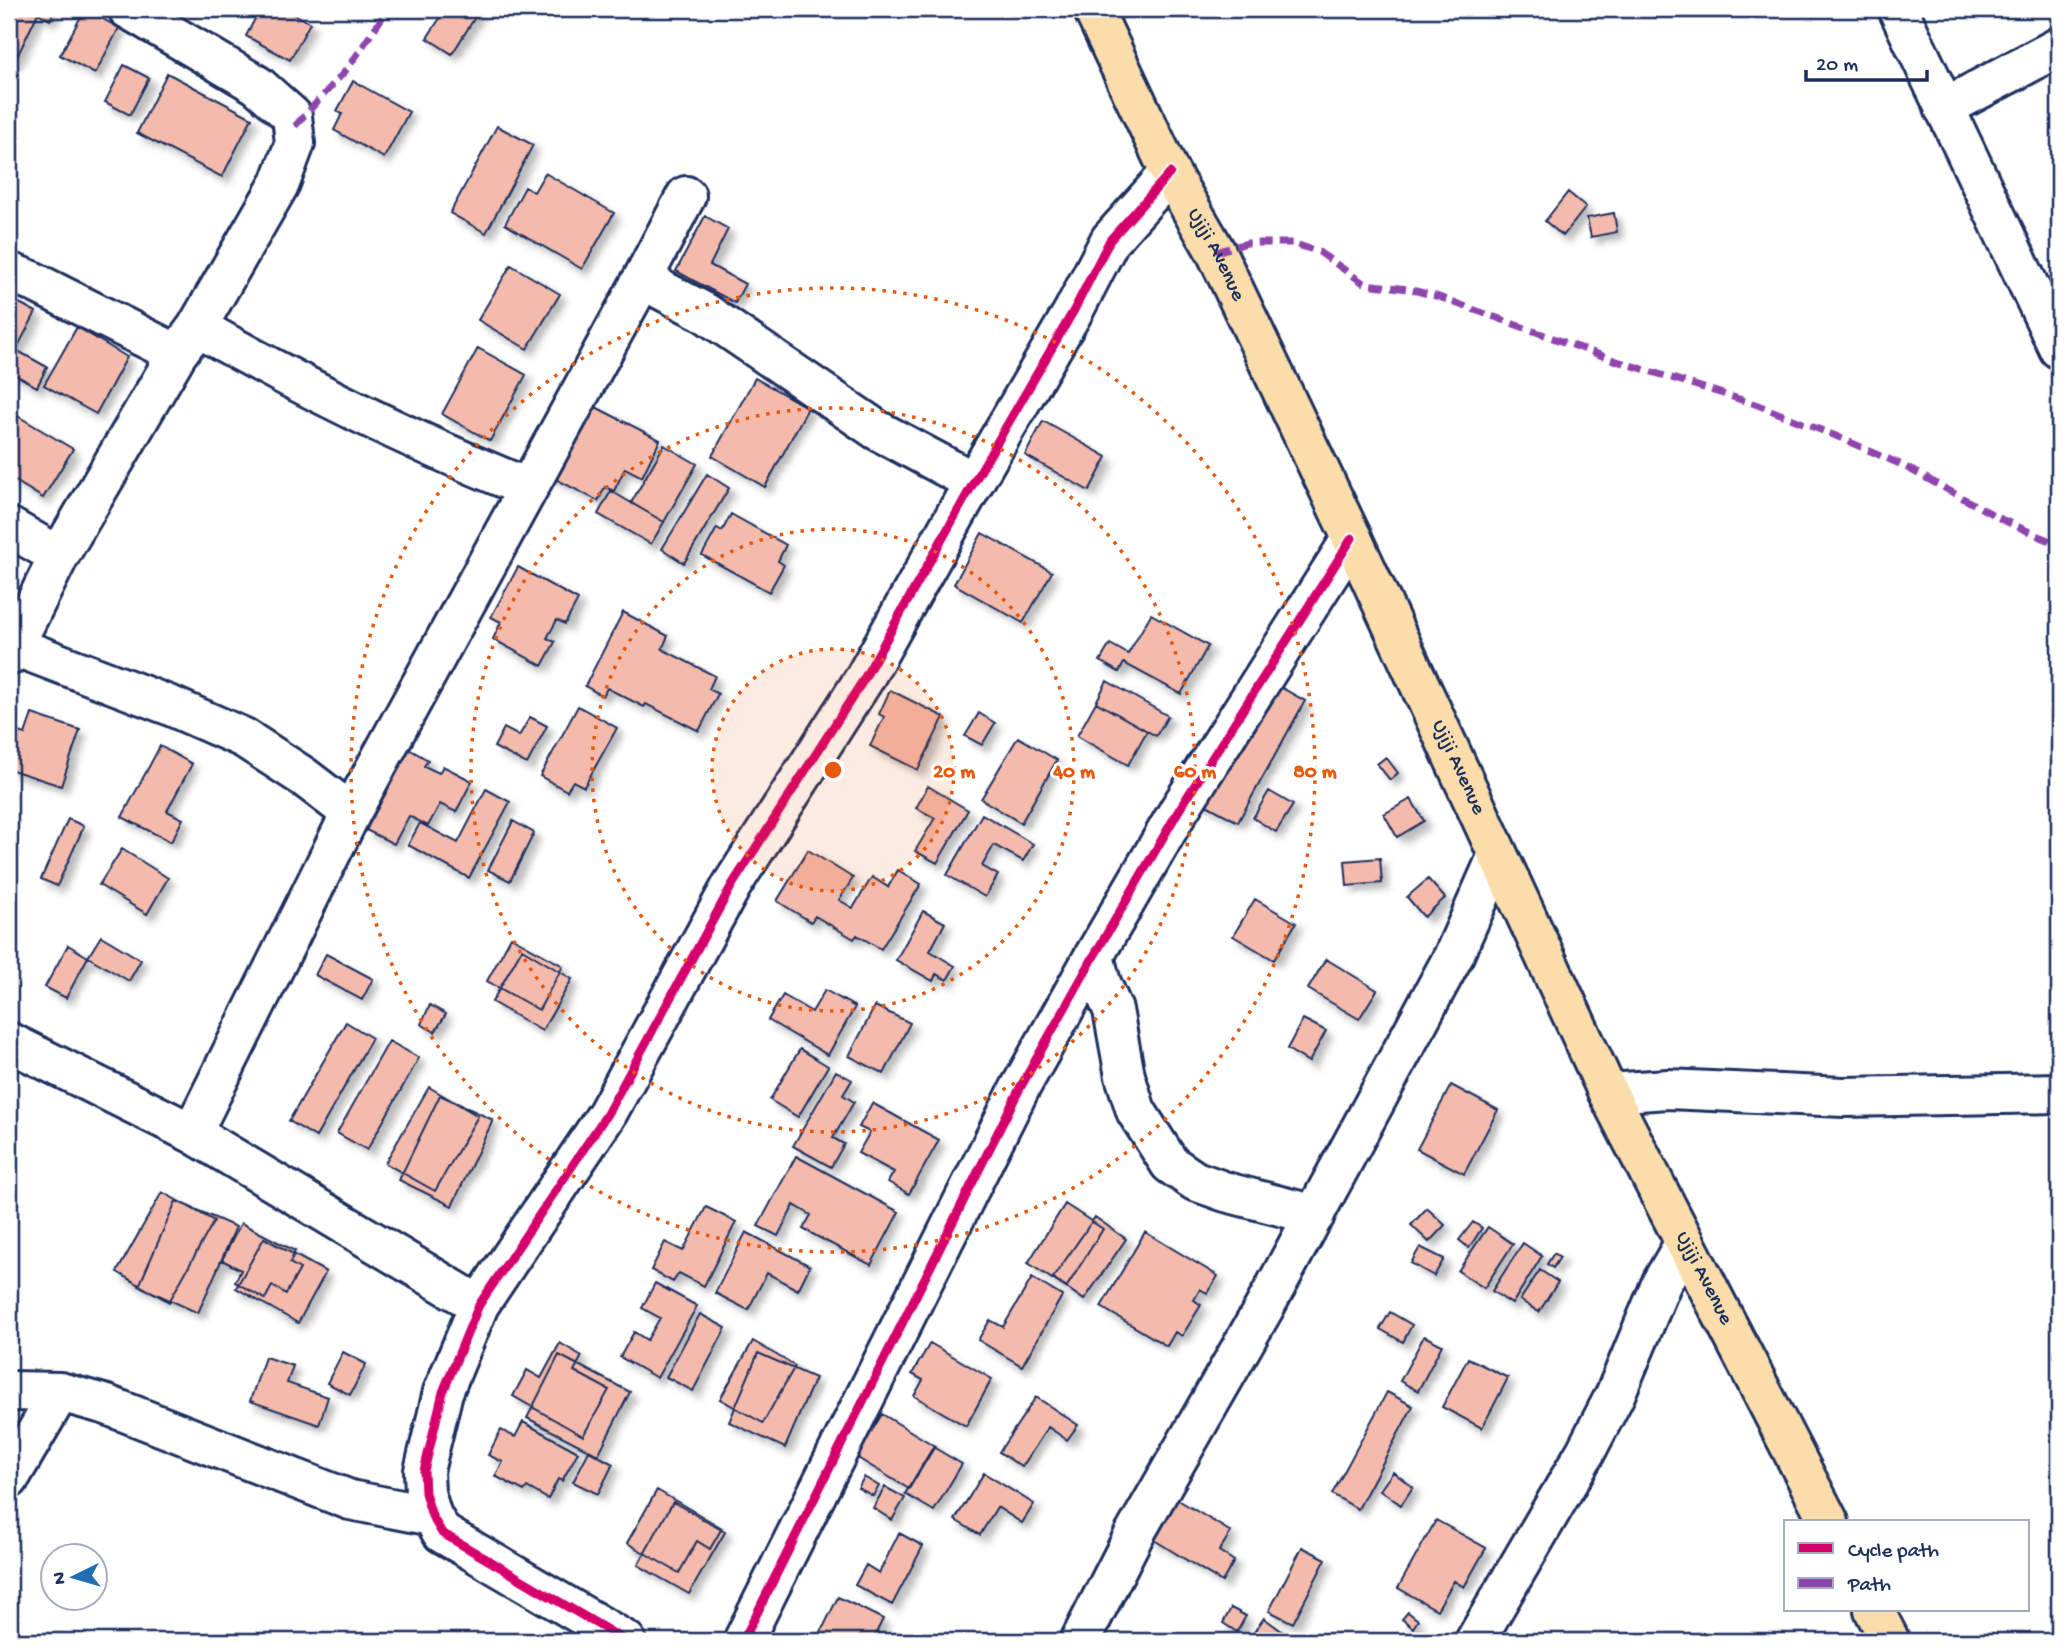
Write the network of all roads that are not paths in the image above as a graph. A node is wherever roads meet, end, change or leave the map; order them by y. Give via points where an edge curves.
1 (128, 9) edge
2 (1093, 9) edge
3 (1898, 9) edge
4 (2059, 47) edge
5 (1944, 108) junction
6 (1170, 173) junction
7 (685, 196) dead end
8 (9, 272) edge
9 (644, 276) junction
10 (2045, 286) edge
11 (187, 340) junction
12 (2059, 349) edge
13 (974, 482) junction
14 (528, 488) junction
15 (9, 527) edge
16 (1352, 538) junction
17 (59, 556) junction
18 (11, 651) edge
19 (351, 813) junction
20 (1499, 855) junction
21 (1094, 956) junction
22 (9, 1042) edge
23 (1608, 1093) junction
24 (2059, 1093) edge
25 (192, 1133) junction
26 (1315, 1215) junction
27 (1684, 1244) junction
28 (479, 1305) junction
29 (9, 1391) edge
30 (60, 1392) junction
31 (9, 1479) edge
32 (432, 1516) junction
33 (1828, 1520) edge
34 (1875, 1612) edge
35 (626, 1641) edge
36 (743, 1641) edge
37 (1080, 1641) edge
38 (1475, 1641) edge
39 (1890, 1641) edge

1 - 11 street via 257,85 292,116 295,127 295,143 280,183
2 - 6 main road, Ujiji Avenue
3 - 5 street
4 - 5 street
5 - 10 street
6 - 13 street via 1110,240
6 - 16 main road, Ujiji Avenue via 1216,252
7 - 9 street
8 - 11 street
9 - 13 street via 877,430
9 - 14 street
10 - 12 street
11 - 14 street via 263,365 445,455
11 - 17 street
13 - 28 street via 864,679 732,885 607,1114
14 - 19 street
15 - 17 street
16 - 20 main road, Ujiji Avenue
16 - 21 street via 1180,810
17 - 18 street
18 - 19 street via 171,706 244,738
19 - 25 street
20 - 23 main road, Ujiji Avenue
20 - 26 street via 1452,957
21 - 26 street via 1113,1010 1136,1111 1170,1164 1195,1181 1226,1192
21 - 36 street via 1020,1088
22 - 25 street
23 - 24 street via 1668,1089 1844,1097
23 - 27 main road, Ujiji Avenue
25 - 28 street
26 - 37 street via 1135,1533
27 - 33 main road, Ujiji Avenue
27 - 38 street via 1662,1282 1586,1451
28 - 32 street via 443,1392 424,1471
29 - 30 street
30 - 31 street
30 - 32 street via 107,1405 350,1500
32 - 35 street via 442,1533 457,1544
34 - 39 main road

